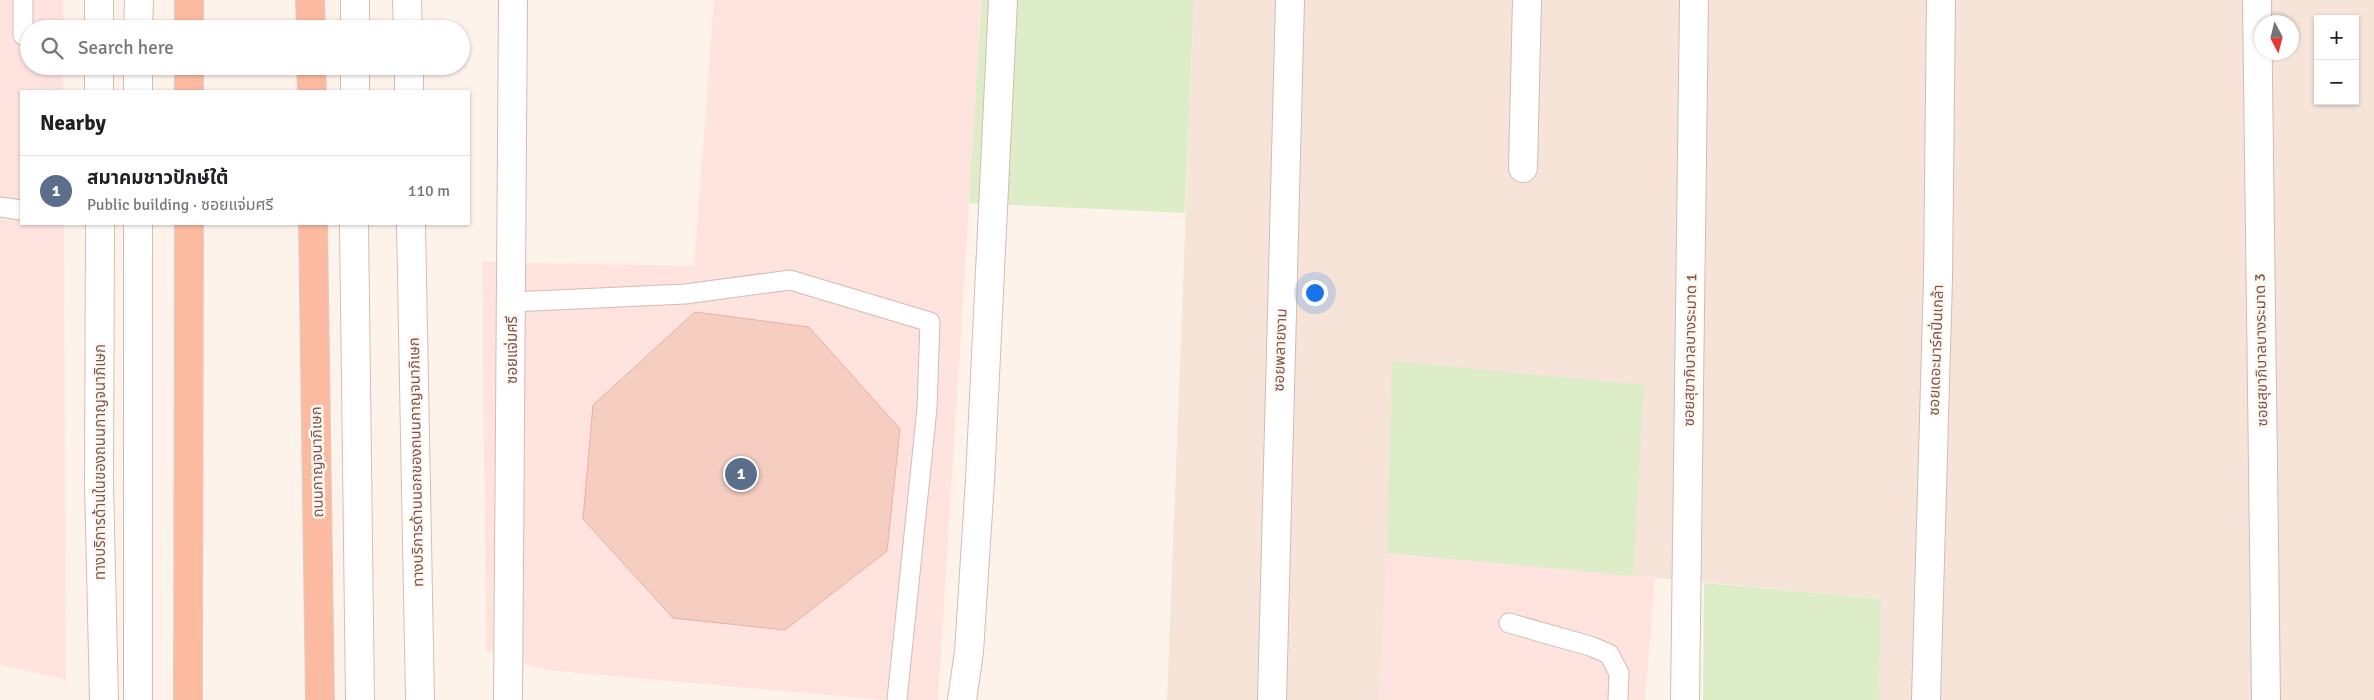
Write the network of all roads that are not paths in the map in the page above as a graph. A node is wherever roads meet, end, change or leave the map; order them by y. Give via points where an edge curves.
1 (23, 0) edge
2 (99, 0) edge
3 (138, 0) edge
4 (189, 0) edge
5 (310, 0) edge
6 (355, 0) edge
7 (407, 0) edge
8 (513, 0) edge
9 (1003, 0) edge
10 (1290, 0) edge
11 (1527, 0) edge
12 (1694, 0) edge
13 (1941, 0) edge
14 (2257, 0) edge
15 (23, 20) edge
16 (99, 20) edge
17 (138, 20) edge
18 (189, 20) edge
19 (311, 20) edge
20 (355, 20) edge
21 (408, 20) edge
22 (99, 75) edge
23 (138, 75) edge
24 (189, 75) edge
25 (311, 75) edge
26 (355, 75) edge
27 (408, 75) edge
28 (99, 90) edge
29 (138, 90) edge
30 (189, 90) edge
31 (312, 90) edge
32 (355, 90) edge
33 (409, 90) edge
34 (1523, 168) dead end
35 (0, 207) edge
36 (20, 210) edge
37 (100, 225) edge
38 (189, 225) edge
39 (313, 225) edge
40 (412, 225) edge
41 (354, 234) edge
42 (138, 235) edge
43 (512, 302) junction
44 (1509, 622) dead end
45 (104, 700) edge
46 (138, 700) edge
47 (188, 700) edge
48 (320, 700) edge
49 (360, 700) edge
50 (420, 700) edge
51 (508, 700) edge
52 (896, 700) edge
53 (962, 700) edge
54 (1272, 700) edge
55 (1618, 700) edge
56 (1685, 700) edge
57 (1926, 700) edge
58 (2266, 700) edge

1 - 15 lane
2 - 16 street
3 - 17 street
4 - 18 highway
5 - 19 highway
6 - 20 street
7 - 21 street
8 - 43 street, ซอยแจ่มศรี
9 - 53 street via 980,480 969,652
10 - 54 street, ซอยพลายงาม
11 - 34 street
12 - 56 street, ซอยสุขาภิบาลบางระมาด 1
13 - 57 street, ซอยเดอะมาร์คปิ่นเกล้า via 1938,278
14 - 58 street, ซอยสุขาภิบาลบางระมาด 3
22 - 28 street
23 - 29 street
24 - 30 highway
25 - 31 highway
26 - 32 street
27 - 33 street
35 - 36 lane
37 - 45 street, ทางบริการด้านในของถนนกาญจนาภิเษก via 99,482
38 - 47 highway
39 - 48 highway, ถนนกาญจนาภิเษก
40 - 50 street, ทางบริการด้านนอกของถนนกาญจนาภิเษก
41 - 49 street
42 - 46 street
43 - 51 street, ซอยแจ่มศรี
43 - 52 lane via 685,294 790,280 930,322 927,408
44 - 55 lane via 1609,654 1619,672

